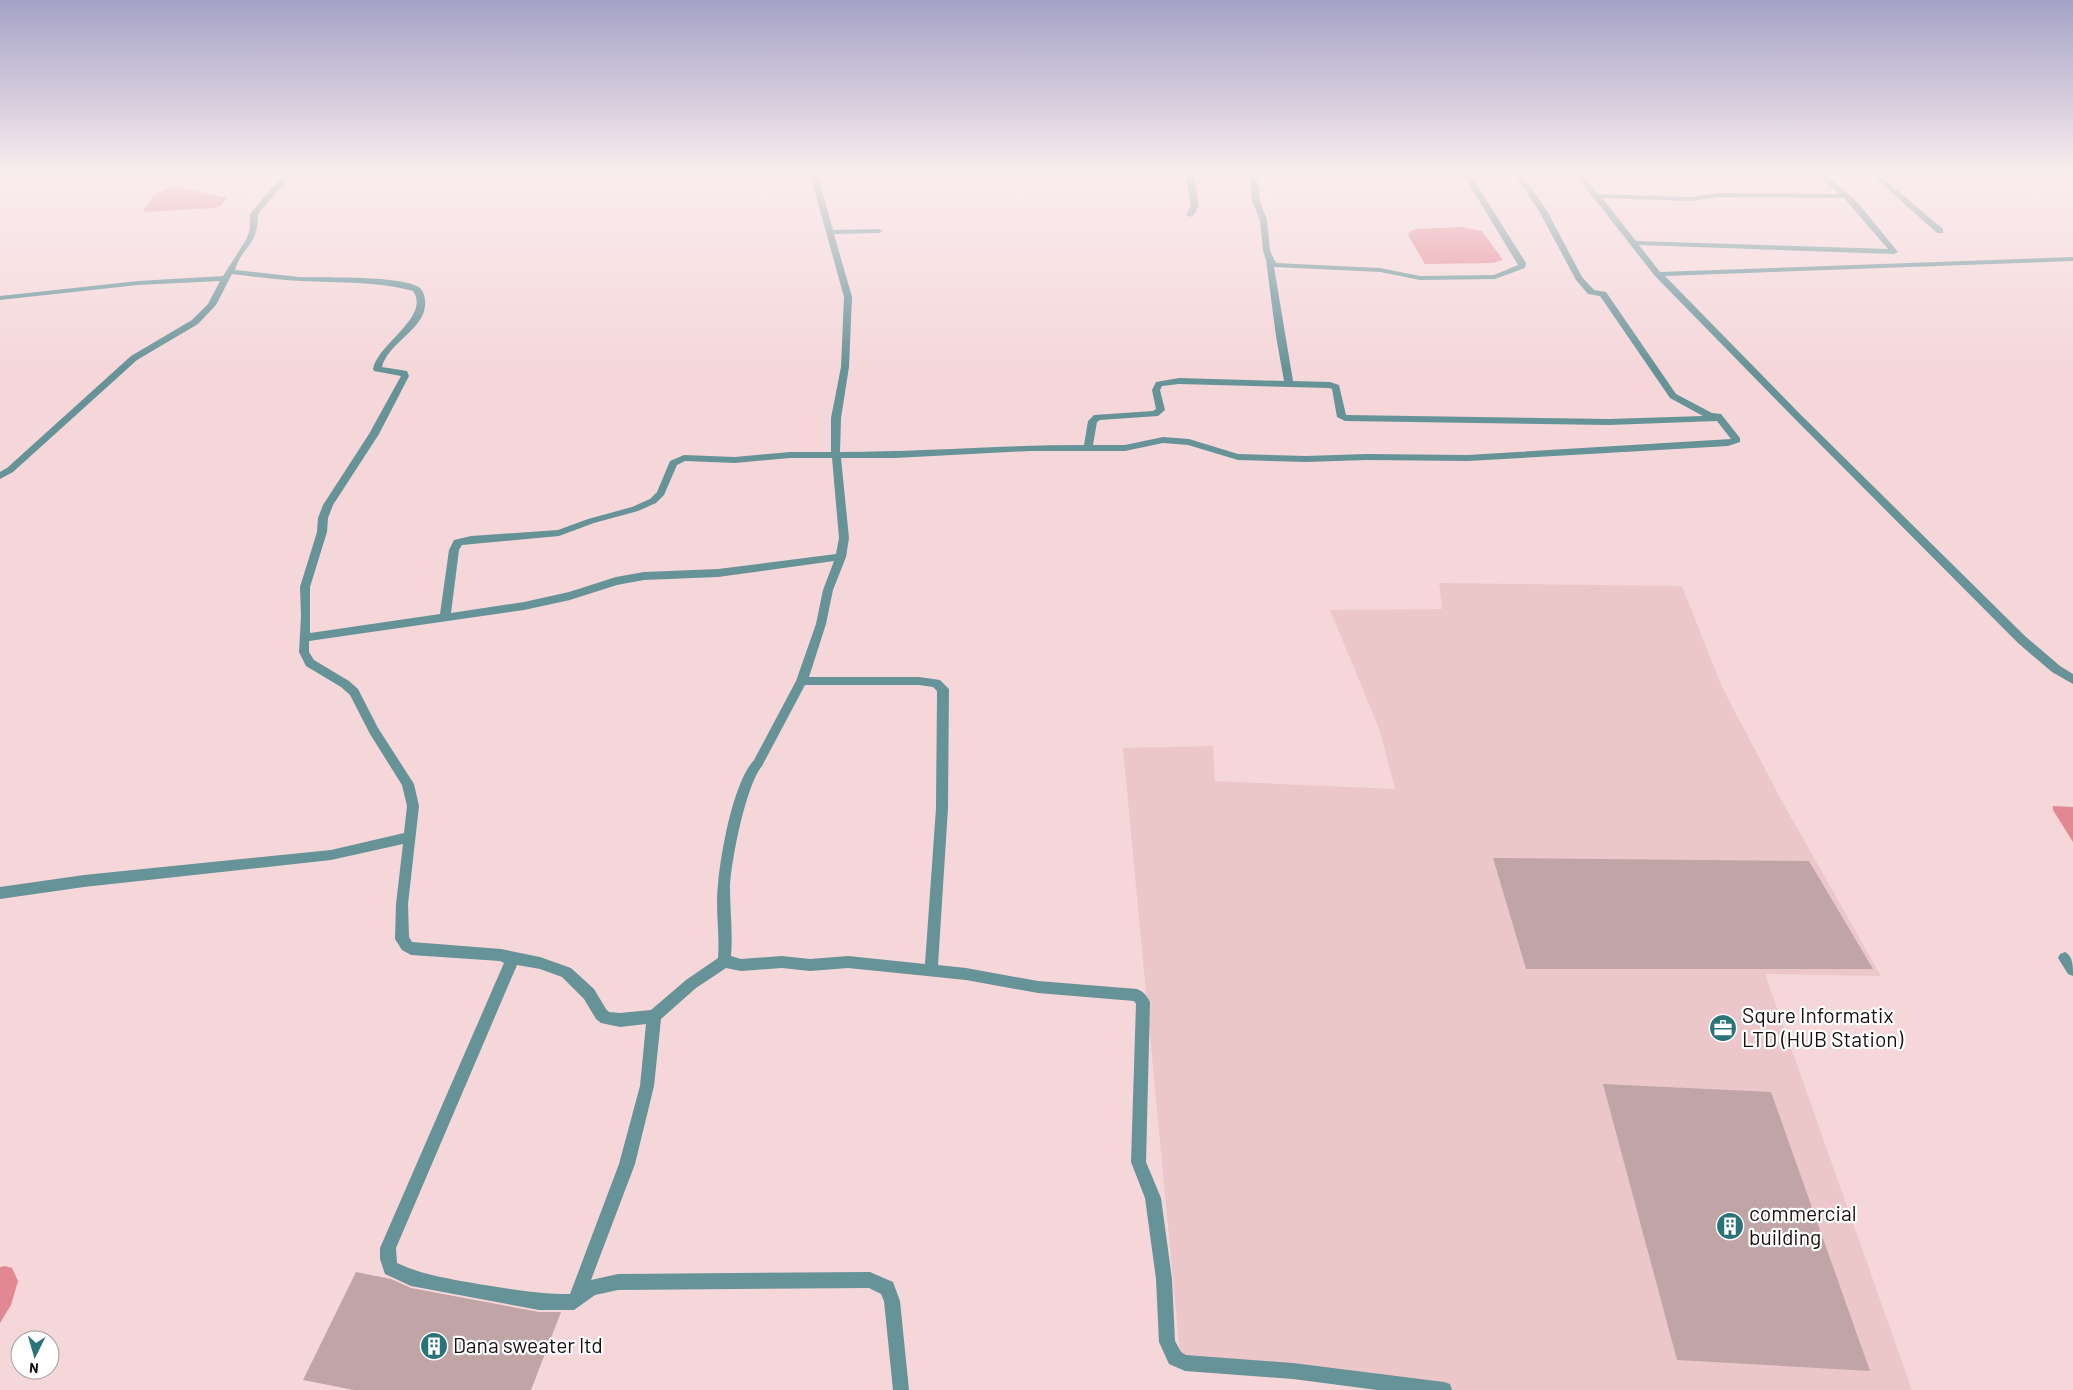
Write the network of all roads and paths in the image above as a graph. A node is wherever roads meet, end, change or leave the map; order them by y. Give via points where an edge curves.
1 (250, 239) edge
2 (831, 239) edge
3 (1266, 239) edge
4 (1507, 239) edge
5 (1558, 239) edge
6 (1631, 239) edge
7 (1883, 239) edge
8 (1634, 243) junction
9 (2073, 258) edge
10 (1269, 261) junction
11 (1658, 274) junction
12 (227, 275) junction
13 (0, 298) edge
14 (1289, 384) junction
15 (1720, 418) junction
16 (1088, 448) junction
17 (836, 456) junction
18 (0, 476) edge
19 (841, 557) junction
20 (445, 616) junction
21 (304, 638) junction
22 (2073, 680) edge
23 (802, 681) junction
24 (410, 837) junction
25 (0, 893) edge
26 (506, 956) junction
27 (2065, 958) dead end
28 (724, 961) junction
29 (931, 970) junction
30 (2073, 970) edge
31 (654, 1016) junction
32 (574, 1302) junction
33 (901, 1390) edge
34 (1444, 1390) edge

1 - 12 street
2 - 17 street via 848,297 845,367 836,418
3 - 10 street
4 - 10 street via 1522,266 1495,277 1420,278 1380,270 1282,266
5 - 15 street via 1579,278 1591,292 1602,294 1673,396
6 - 8 street
7 - 8 street via 1894,252
8 - 11 street
9 - 11 street
10 - 14 street
11 - 22 street via 2022,640
12 - 13 street
12 - 18 street via 212,305 196,322 134,358
12 - 21 street via 398,284 416,289 421,298 414,323 388,348 377,366 377,370 404,373 404,378 323,518 322,532 305,586
14 - 15 street via 1334,386 1342,417 1345,418 1609,422
14 - 16 street via 1207,381 1159,384 1156,390 1160,410 1148,415 1096,417
15 - 16 street via 1736,441 1519,456 1247,458 1173,440 1125,448
16 - 17 street
17 - 19 street via 844,529
17 - 20 street via 790,455 735,460 684,458 674,464 661,493 653,501 635,509 559,533 459,541 454,547
19 - 20 street via 718,573 644,576 524,606
19 - 23 street via 828,590 821,624
20 - 21 street
21 - 24 street via 304,652 310,663 354,692 408,784 413,806
23 - 28 street via 751,771 742,798 724,886
23 - 29 street via 919,681 936,684 943,689 942,808
24 - 25 street via 331,855
24 - 26 street via 402,904 402,939 407,946 418,950
26 - 31 street via 540,962 566,972 589,994 606,1018 620,1020
26 - 32 street via 511,963 508,975 388,1248 388,1259 391,1268 411,1278 539,1302
27 - 30 street
28 - 29 street via 741,965 848,962
28 - 31 street
29 - 34 street via 989,977 1038,988 1137,995 1143,1002 1138,1162 1153,1198 1164,1279 1167,1342 1175,1358 1192,1364 1294,1370
31 - 32 street via 647,1086 627,1164
32 - 33 street via 591,1288 618,1282 870,1280 887,1288 892,1301

